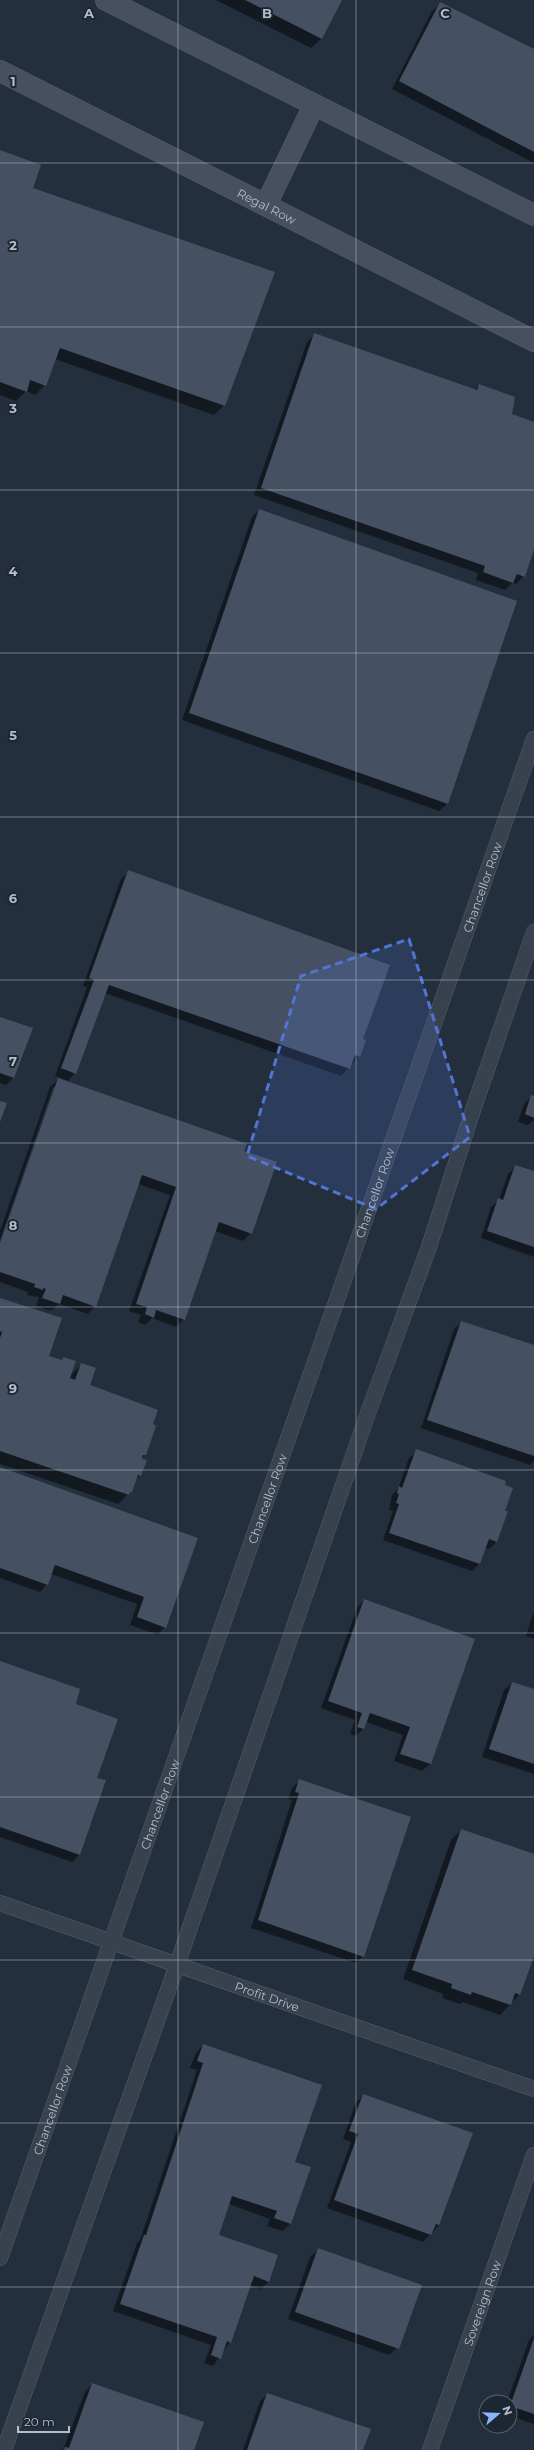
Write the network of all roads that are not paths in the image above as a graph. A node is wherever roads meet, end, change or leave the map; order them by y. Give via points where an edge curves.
1 (106, 0) edge
2 (0, 71) edge
3 (314, 105) junction
4 (266, 205) junction
5 (534, 215) edge
6 (534, 341) edge
7 (534, 739) edge
8 (534, 932) edge
9 (0, 1902) edge
10 (110, 1940) junction
11 (177, 1965) junction
12 (534, 2089) edge
13 (534, 2155) edge
14 (0, 2258) edge
15 (4, 2450) edge
16 (430, 2450) edge

1 - 3 main road
2 - 4 main road, Regal Row
3 - 4 main road
3 - 5 main road
4 - 6 main road, Regal Row
7 - 10 street, Chancellor Row via 202,1686
8 - 11 street via 429,1247 366,1420
9 - 10 street, Profit Drive
10 - 11 street, Profit Drive
10 - 14 street, Chancellor Row
11 - 12 street, Profit Drive
11 - 15 street
13 - 16 street, Sovereign Row

